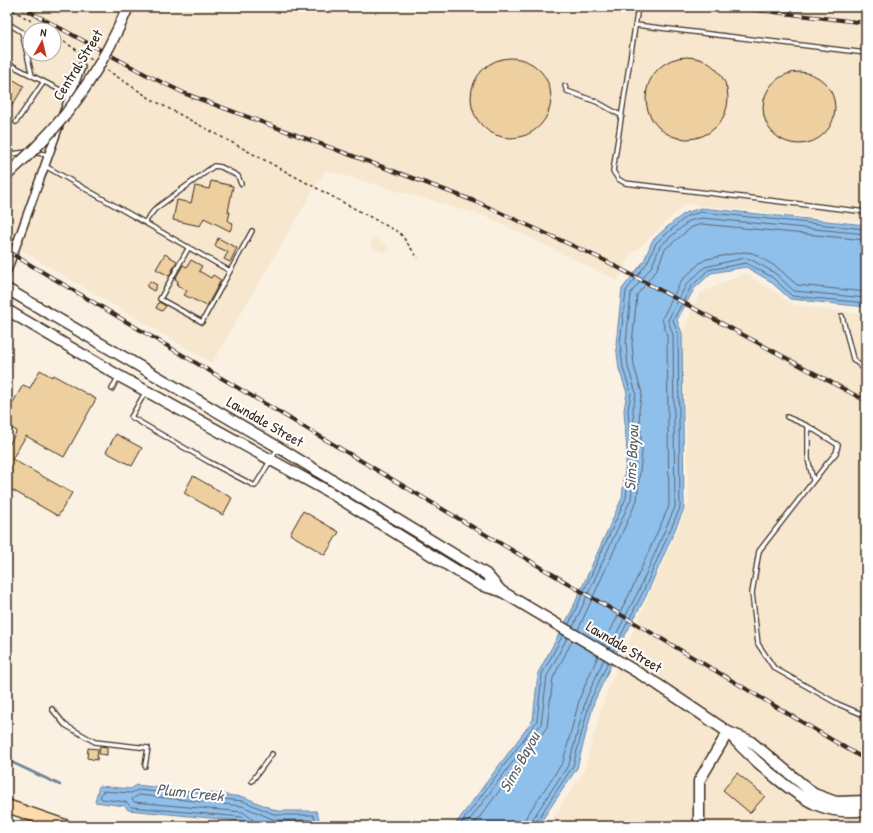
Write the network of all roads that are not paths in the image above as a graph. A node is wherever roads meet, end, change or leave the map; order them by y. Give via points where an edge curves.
1 (128, 7) edge
2 (638, 7) edge
3 (7, 23) edge
4 (636, 25) junction
5 (866, 53) edge
6 (7, 63) edge
7 (81, 67) dead end
8 (32, 76) junction
9 (43, 83) junction
10 (564, 86) dead end
11 (70, 96) junction
12 (622, 116) junction
13 (16, 122) dead end
14 (7, 151) edge
15 (11, 154) junction
16 (49, 155) junction
17 (7, 159) edge
18 (45, 166) junction
19 (7, 174) edge
20 (241, 184) dead end
21 (866, 212) edge
22 (145, 222) junction
23 (252, 231) dead end
24 (189, 247) junction
25 (7, 271) edge
26 (230, 271) junction
27 (7, 289) edge
28 (7, 310) edge
29 (842, 316) dead end
30 (866, 371) edge
31 (119, 376) junction
32 (112, 389) dead end
33 (146, 390) junction
34 (786, 417) dead end
35 (808, 426) junction
36 (278, 447) junction
37 (271, 459) junction
38 (813, 480) junction
39 (502, 591) junction
40 (52, 709) dead end
41 (866, 716) edge
42 (728, 732) junction
43 (272, 754) dead end
44 (144, 766) dead end
45 (252, 781) dead end
46 (866, 801) edge
47 (7, 806) edge
48 (866, 810) edge
49 (65, 826) edge
50 (699, 826) edge

1 - 19 main road, Central Street, bridge via 104,57 72,105 41,142
2 - 4 lane
3 - 8 lane via 22,32
4 - 5 lane
4 - 12 lane
6 - 8 lane
7 - 11 street, Central Street
8 - 9 lane
9 - 11 lane
9 - 13 lane
10 - 12 lane via 568,91 597,102
11 - 16 street, Central Street
12 - 21 lane via 613,171 618,179 625,183
14 - 15 lane
15 - 16 lane via 30,151
15 - 17 lane
16 - 18 street, Central Street
18 - 22 lane
18 - 25 street, Central Street
20 - 22 lane via 238,176 214,166 154,209
22 - 24 lane
23 - 26 lane
24 - 26 lane
24 - 26 lane via 160,299 202,322
27 - 36 main road, Lawndale Street
28 - 31 main road, Lawndale Street
29 - 30 lane via 854,359
31 - 32 lane
31 - 33 main road, Lawndale Street
33 - 37 main road, Lawndale Street
33 - 37 lane via 131,417 209,462 255,486
34 - 35 lane
35 - 38 lane via 808,459
35 - 38 lane via 838,445 836,453
36 - 37 lane
36 - 39 main road, Lawndale Street via 486,574
37 - 39 main road, Lawndale Street via 480,585
38 - 41 lane via 759,551 752,593 758,644 774,668 838,704
39 - 42 main road, Lawndale Street via 657,684
40 - 44 lane via 65,725 95,742 148,748
42 - 46 main road, Lawndale Street via 750,741 814,794 836,802
42 - 48 main road, Lawndale Street via 744,751 810,801 835,810
42 - 50 main road via 699,781
43 - 45 lane
47 - 49 highway

